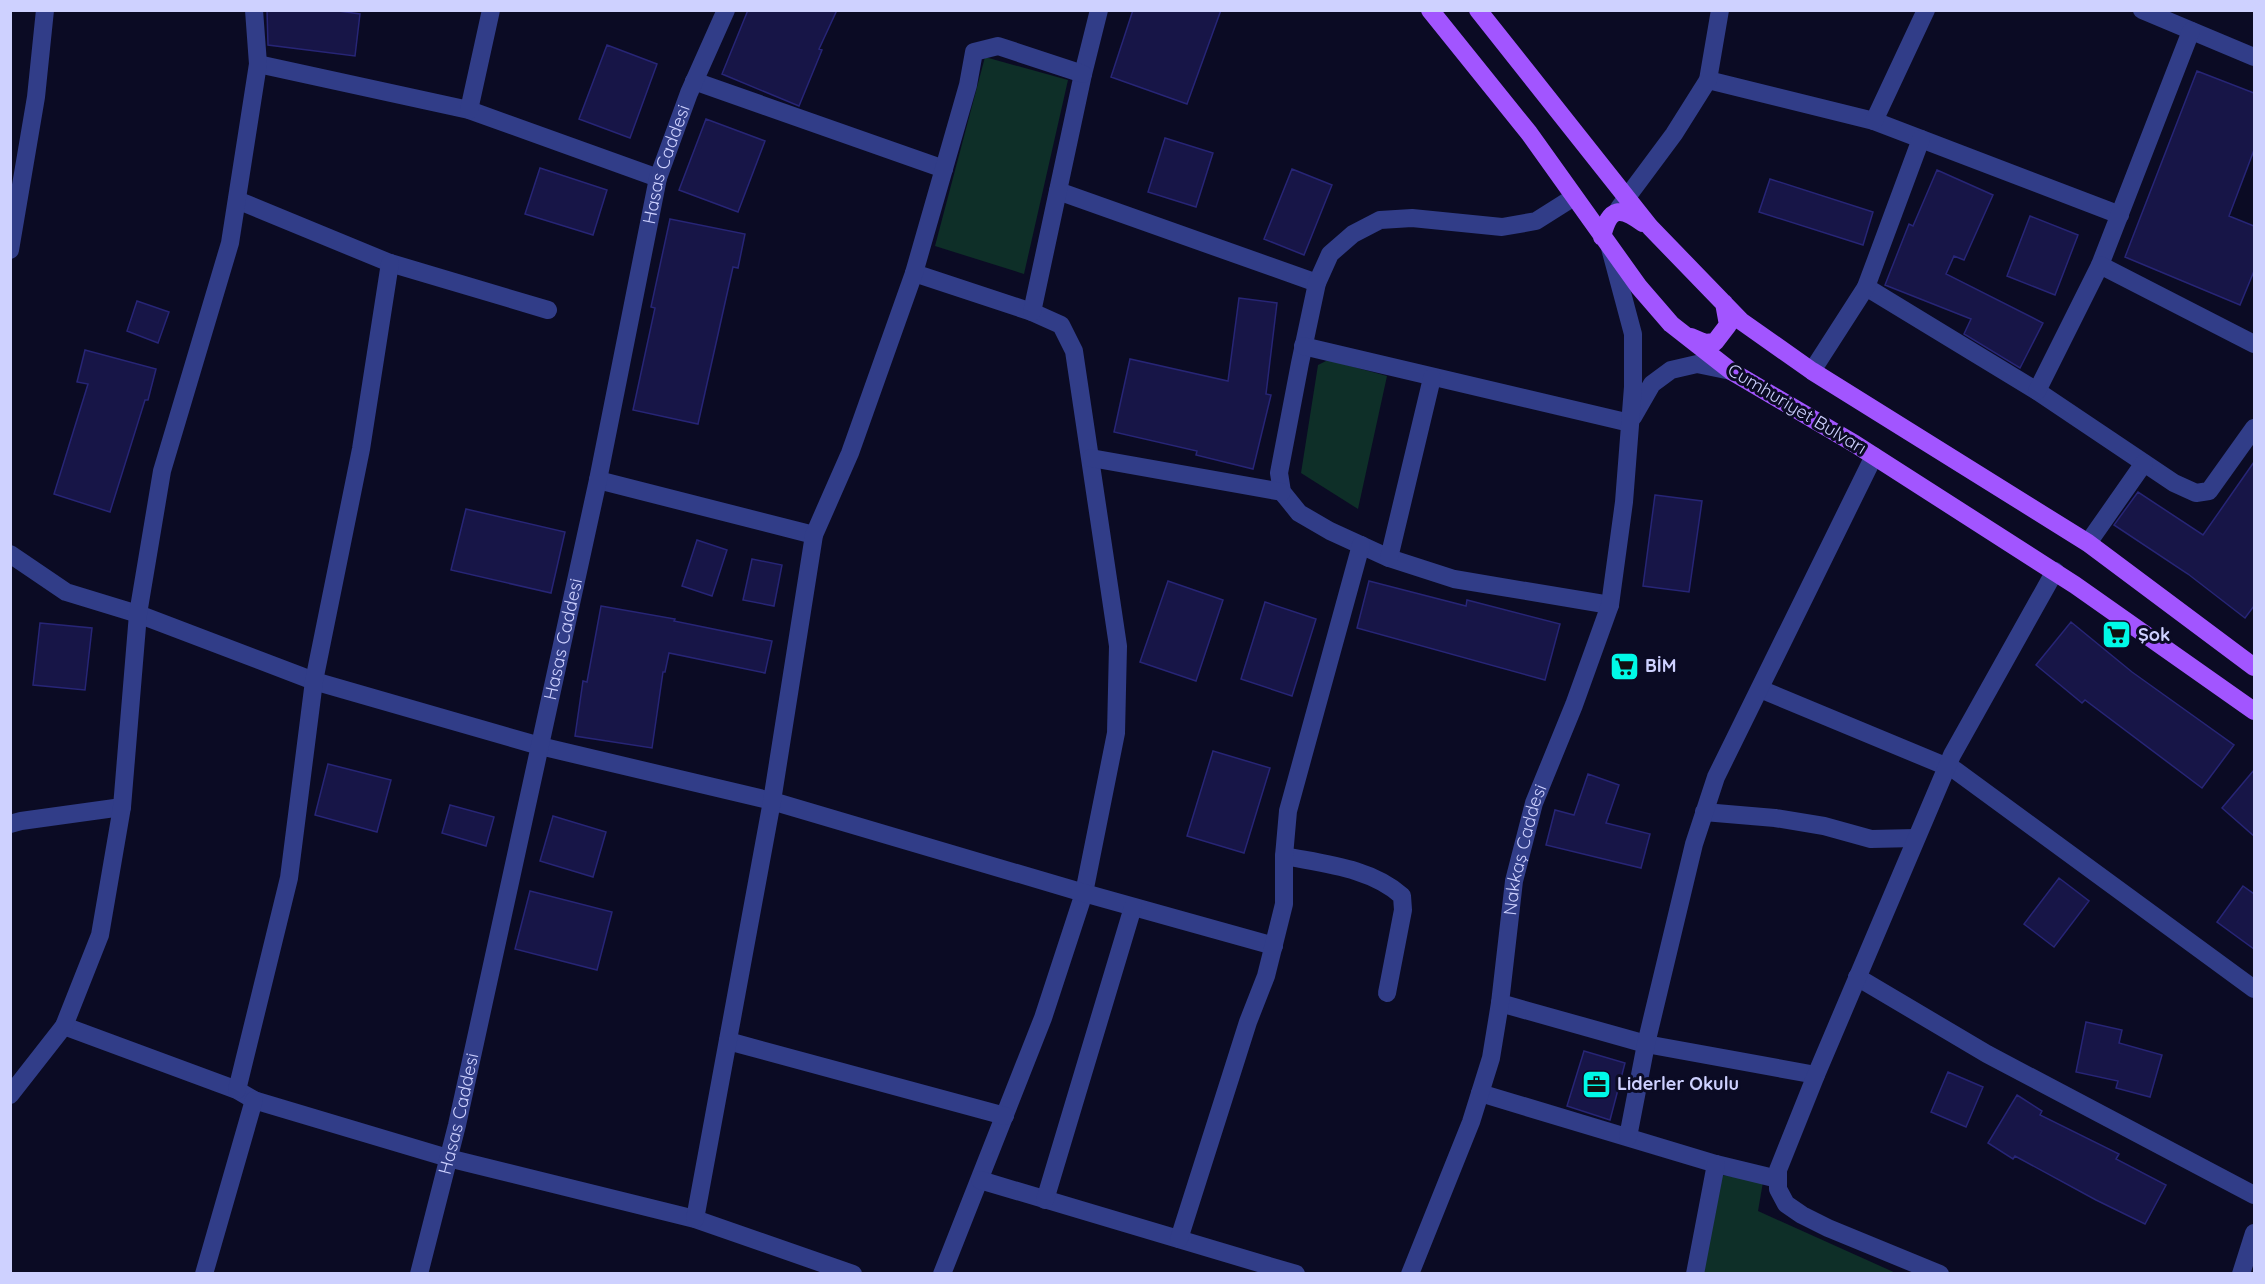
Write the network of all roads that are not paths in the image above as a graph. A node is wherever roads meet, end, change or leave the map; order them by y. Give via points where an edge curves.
1 (45, 10) edge
2 (254, 10) edge
3 (491, 10) edge
4 (726, 10) edge
5 (1099, 10) edge
6 (1430, 10) edge
7 (1478, 10) edge
8 (1720, 10) edge
9 (1926, 10) edge
10 (2142, 10) edge
11 (2191, 31) junction
12 (2254, 57) edge
13 (258, 64) junction
14 (1083, 74) junction
15 (1708, 80) junction
16 (694, 81) junction
17 (469, 110) junction
18 (1874, 121) junction
19 (1921, 139) junction
20 (944, 168) junction
21 (658, 178) junction
22 (1058, 191) junction
23 (1574, 197) junction
24 (237, 200) junction
25 (1621, 205) junction
26 (2121, 215) junction
27 (1606, 242) junction
28 (10, 250) edge
29 (390, 263) junction
30 (2100, 265) junction
31 (914, 273) junction
32 (1317, 283) junction
33 (1866, 287) junction
34 (1724, 303) junction
35 (548, 310) dead end
36 (1032, 312) junction
37 (1684, 334) junction
38 (2254, 344) edge
39 (1303, 346) junction
40 (1731, 371) junction
41 (1812, 371) junction
42 (1432, 378) junction
43 (2037, 391) junction
44 (1630, 423) junction
45 (2254, 428) edge
46 (1874, 456) junction
47 (1091, 458) junction
48 (2144, 463) junction
49 (598, 480) junction
50 (1282, 492) junction
51 (814, 535) junction
52 (2088, 543) junction
53 (1361, 545) junction
54 (10, 554) edge
55 (1389, 558) junction
56 (2055, 572) junction
57 (1610, 605) junction
58 (138, 614) junction
59 (2254, 667) edge
60 (314, 681) junction
61 (1760, 689) junction
62 (2254, 711) edge
63 (540, 746) junction
64 (1947, 766) junction
65 (772, 801) junction
66 (122, 807) junction
67 (1704, 812) junction
68 (10, 824) edge
69 (1916, 838) junction
70 (1284, 856) junction
71 (1084, 893) junction
72 (1133, 907) junction
73 (1274, 946) junction
74 (1857, 977) junction
75 (2254, 989) edge
76 (1387, 993) dead end
77 (1500, 1003) junction
78 (64, 1026) junction
79 (728, 1041) junction
80 (1646, 1044) junction
81 (1816, 1075) junction
82 (237, 1090) junction
83 (1480, 1093) junction
84 (10, 1095) edge
85 (254, 1100) junction
86 (1005, 1116) junction
87 (1628, 1137) junction
88 (448, 1158) junction
89 (1716, 1164) junction
90 (1778, 1179) junction
91 (980, 1180) junction
92 (2254, 1195) edge
93 (1045, 1200) junction
94 (695, 1219) junction
95 (2254, 1233) edge
96 (1179, 1239) junction
97 (1913, 1268) edge
98 (204, 1274) edge
99 (419, 1274) edge
100 (853, 1274) edge
101 (942, 1274) edge
102 (1296, 1274) edge
103 (1410, 1274) edge
104 (1695, 1274) edge
105 (1940, 1274) edge
106 (2241, 1274) edge

1 - 28 street via 36,97
2 - 13 street
3 - 17 street
4 - 16 street, Hasas Caddesi
5 - 14 street
6 - 23 main road, Cumhuriyet Bulvarı via 1529,133
7 - 25 main road
8 - 15 street
9 - 18 street
10 - 11 street
11 - 12 street
11 - 26 street
13 - 17 street
13 - 24 street
14 - 20 street via 998,46 974,52
14 - 22 street
15 - 18 street
15 - 25 street
16 - 20 street
16 - 21 street, Hasas Caddesi
17 - 21 street
18 - 19 street
19 - 26 street
19 - 33 street
20 - 31 street
21 - 49 street, Hasas Caddesi
22 - 32 street
22 - 36 street
23 - 27 main road, Cumhuriyet Bulvarı
23 - 32 street via 1536,221 1502,227 1412,218 1380,220 1353,234 1330,254
24 - 29 street
24 - 58 street via 230,243 162,471
25 - 27 main road via 1606,224
25 - 34 main road via 1650,227
26 - 30 street
27 - 37 main road, Cumhuriyet Bulvarı via 1639,287
27 - 44 street, Nakkaş Caddesi via 1633,334
29 - 35 street
29 - 60 street via 361,449
30 - 38 street
30 - 43 street
31 - 36 street
31 - 51 street via 850,453
32 - 39 street
33 - 41 street
33 - 43 street
34 - 37 main road via 1728,325 1715,342 1706,343
34 - 41 main road via 1742,321
36 - 47 street via 1061,325 1074,351
37 - 40 main road, Cumhuriyet Bulvarı
39 - 42 street
39 - 50 street via 1279,473
40 - 44 street via 1697,364 1671,370 1652,384
40 - 46 main road, Cumhuriyet Bulvarı
41 - 52 main road
42 - 44 street
42 - 55 street
43 - 48 street
44 - 57 street, Nakkaş Caddesi
45 - 48 street via 2209,491 2188,490
46 - 56 main road, Cumhuriyet Bulvarı
46 - 61 street
47 - 50 street
47 - 71 street via 1118,646 1116,733
48 - 52 street
49 - 51 street
49 - 63 street, Hasas Caddesi
50 - 53 street via 1299,513
51 - 65 street
52 - 59 main road
53 - 55 street
53 - 70 street via 1288,811
54 - 58 street via 66,592
55 - 57 street via 1454,579
56 - 62 main road, Cumhuriyet Bulvarı
56 - 64 street
57 - 77 street, Nakkaş Caddesi via 1533,803 1514,881
58 - 60 street
58 - 66 street
60 - 63 street
60 - 82 street via 290,878
61 - 64 street
61 - 67 street via 1716,777
63 - 65 street
63 - 88 street, Hasas Caddesi
64 - 69 street
64 - 75 street
65 - 71 street
65 - 79 street
66 - 68 street
66 - 78 street via 100,935
67 - 69 street via 1775,818 1871,839
67 - 80 street
69 - 74 street
70 - 73 street via 1284,904
70 - 76 street via 1358,872 1402,896 1403,910
71 - 72 street
71 - 86 street via 1043,1018
72 - 73 street
72 - 93 street
73 - 96 street
74 - 81 street
74 - 92 street via 1987,1054
77 - 80 street
77 - 83 street, Nakkaş Caddesi via 1491,1058
78 - 82 street
78 - 84 street
79 - 86 street
79 - 94 street
80 - 81 street
80 - 87 street
81 - 90 street via 1778,1170
82 - 85 street
83 - 87 street
83 - 103 street, Nakkaş Caddesi
85 - 88 street
85 - 98 street
86 - 91 street
87 - 89 street
88 - 94 street
88 - 99 street, Hasas Caddesi
89 - 90 street
89 - 104 street
90 - 97 street via 1778,1190 1786,1204 1802,1215
91 - 93 street
91 - 101 street
93 - 96 street
94 - 100 street
95 - 106 street
96 - 102 street
97 - 105 street

